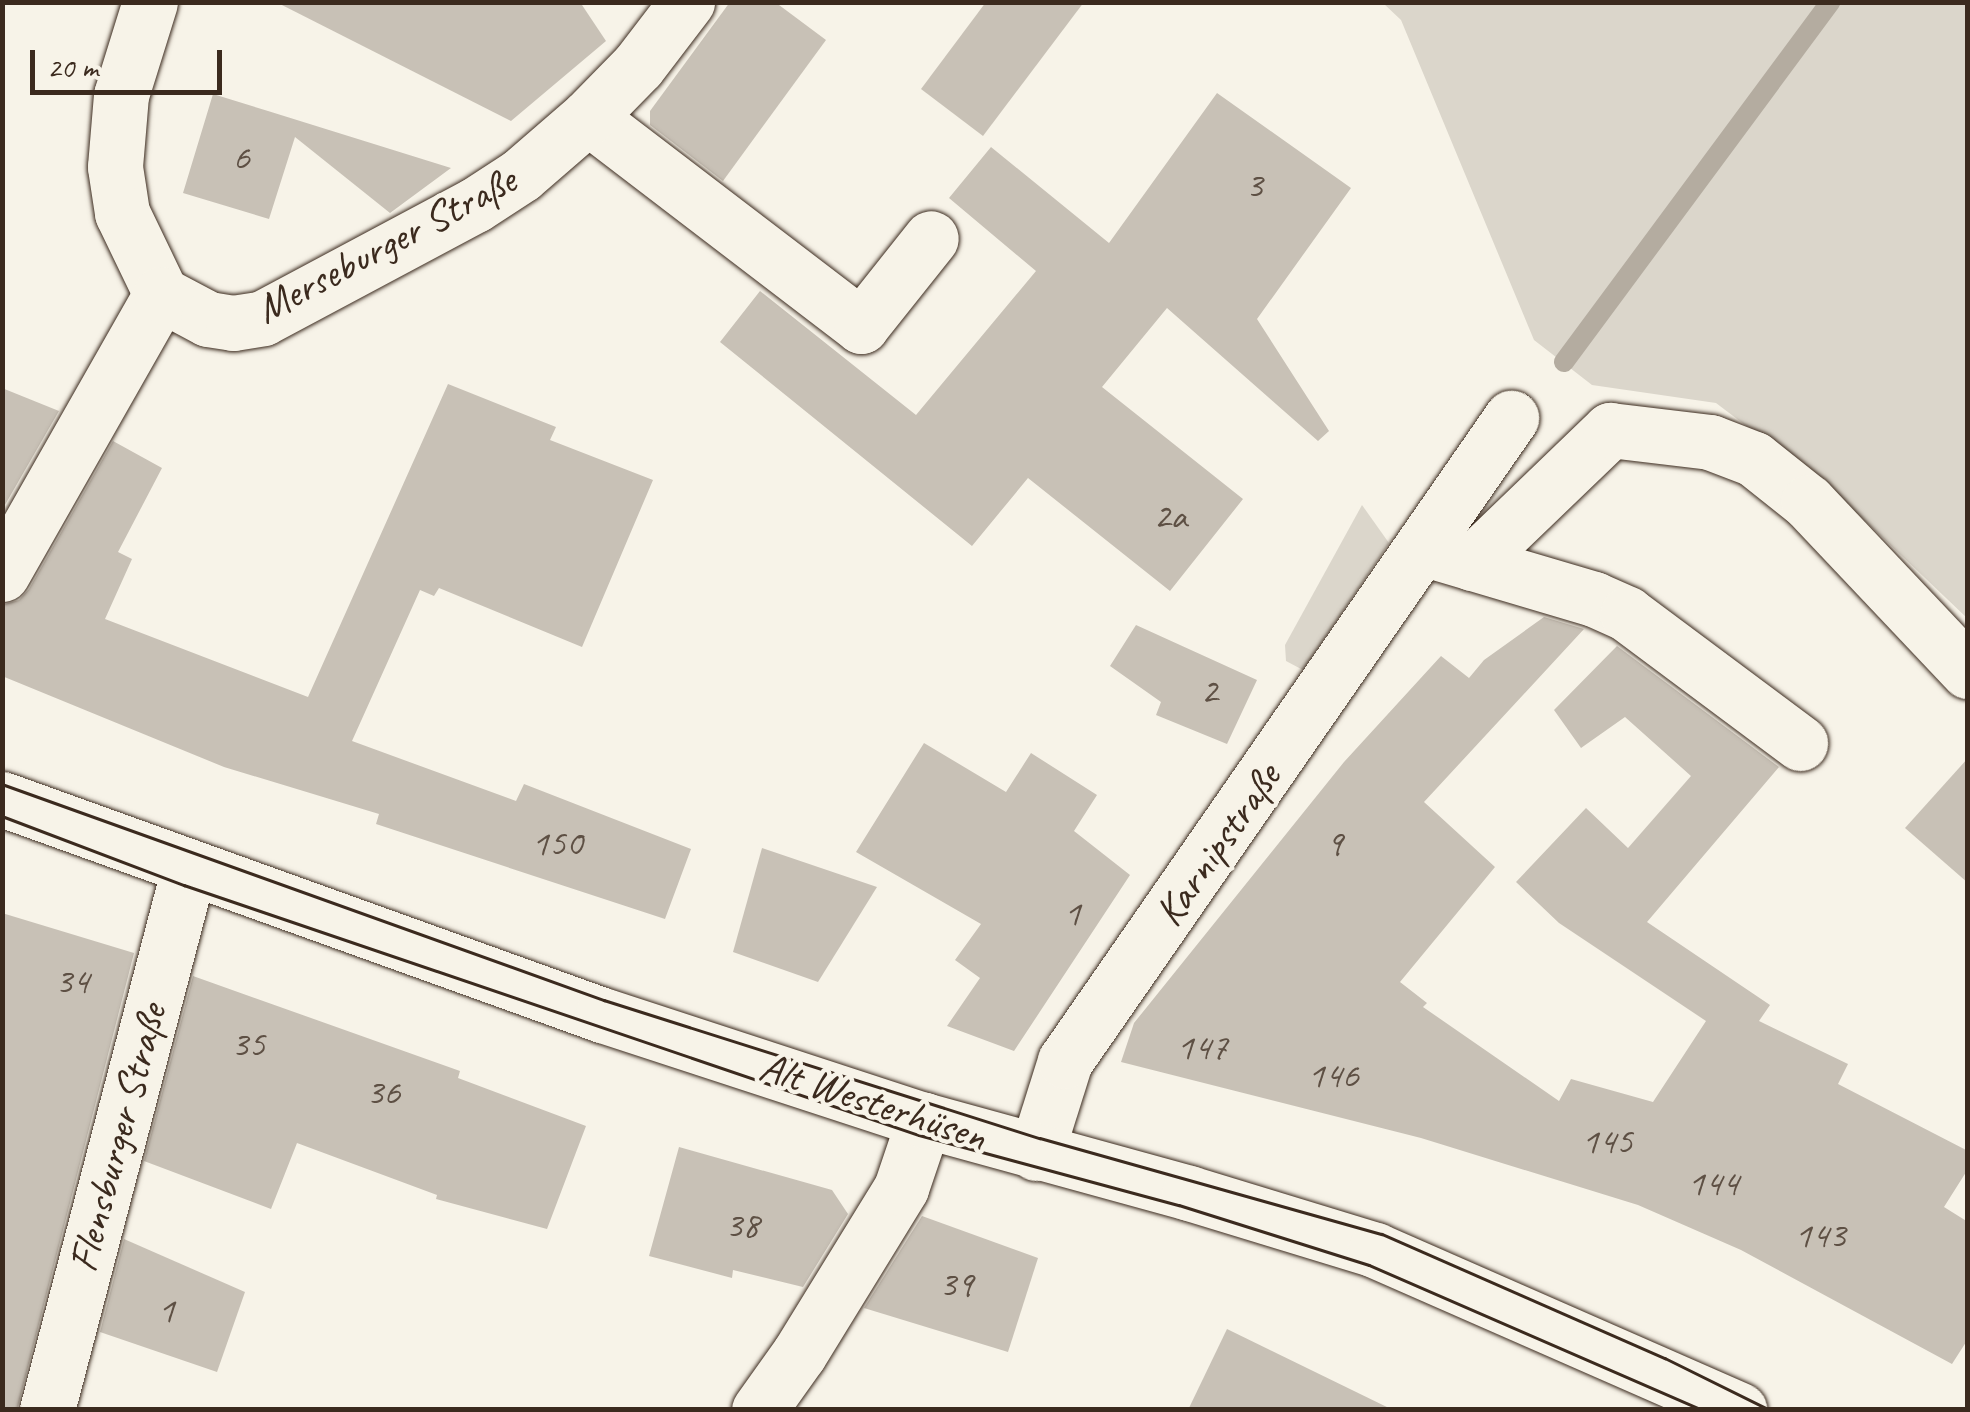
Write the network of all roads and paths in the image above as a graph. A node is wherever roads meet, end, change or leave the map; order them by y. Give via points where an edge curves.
1 (150, 2) edge
2 (687, 2) edge
3 (588, 117) junction
4 (931, 238) dead end
5 (161, 294) junction
6 (1511, 418) dead end
7 (1420, 547) junction
8 (1472, 564) junction
9 (2, 574) edge
10 (1968, 671) edge
11 (1800, 743) dead end
12 (2, 799) edge
13 (189, 868) junction
14 (924, 1120) junction
15 (1036, 1152) junction
16 (48, 1410) edge
17 (759, 1410) edge
18 (1739, 1410) edge

1 - 5 street via 121,95 115,168 122,213
2 - 3 street, Merseburger Straße
3 - 4 street via 861,326
3 - 5 street, Merseburger Straße via 498,191 273,315 219,321
5 - 9 street
6 - 7 street, Karnipstraße
7 - 8 street
7 - 15 street, Karnipstraße via 1065,1061
8 - 10 street via 1610,430 1710,442 1754,459 1808,502
8 - 11 street via 1627,614
12 - 13 street, Alt Westerhüsen
13 - 14 street, Alt Westerhüsen
13 - 16 street, Flensburger Straße
14 - 15 street, Alt Westerhüsen
14 - 17 street via 901,1188
15 - 18 street, Alt Westerhüsen via 1375,1250

